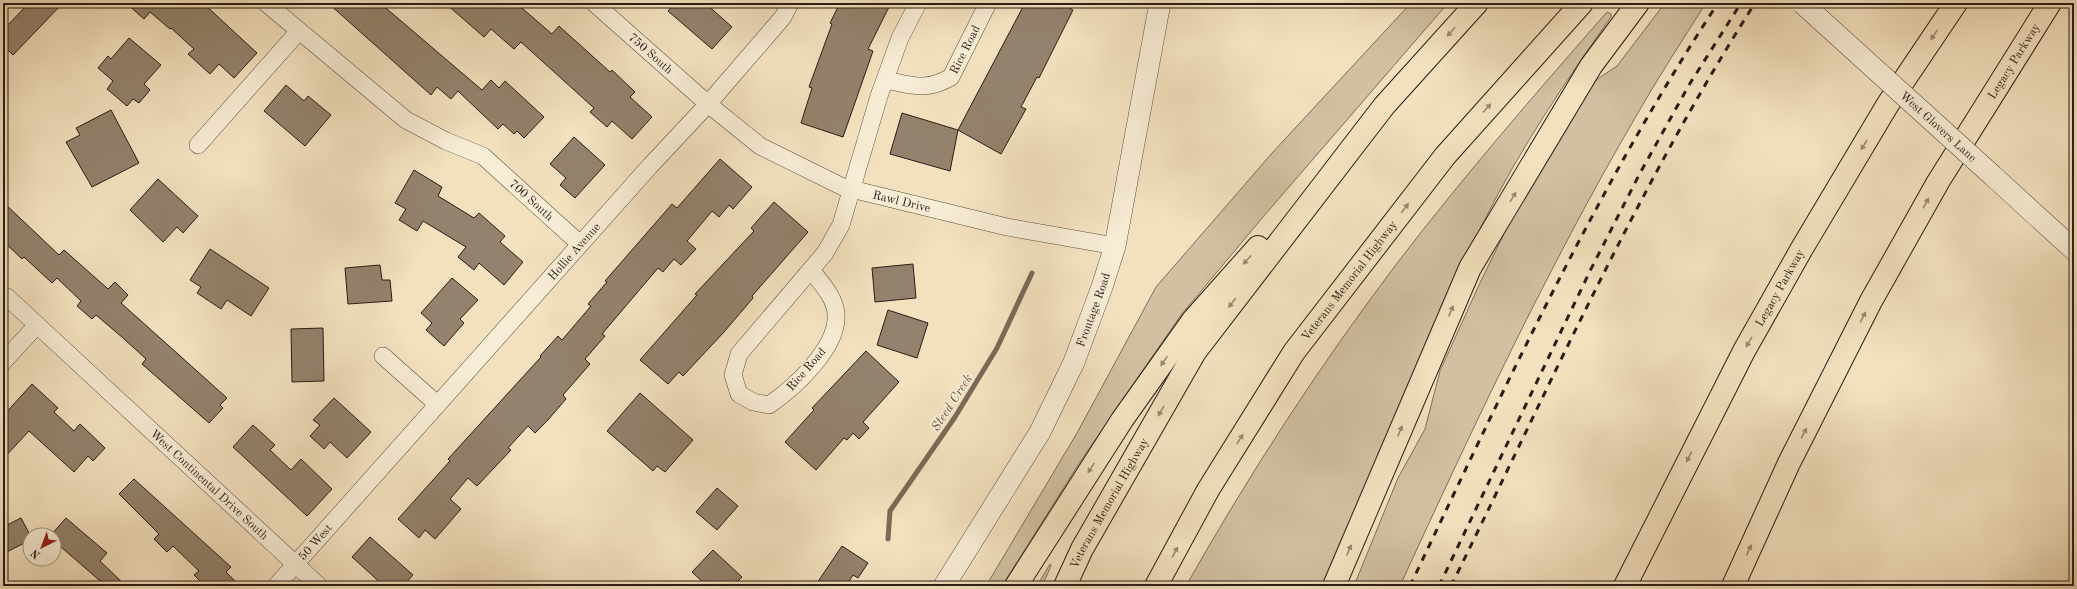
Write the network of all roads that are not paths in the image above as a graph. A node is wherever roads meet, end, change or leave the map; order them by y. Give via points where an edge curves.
1 (266, 3) edge
2 (594, 3) edge
3 (790, 3) edge
4 (918, 3) edge
5 (988, 3) edge
6 (1160, 3) edge
7 (1477, 3) edge
8 (1582, 3) edge
9 (1638, 3) edge
10 (1802, 3) edge
11 (1956, 3) edge
12 (2050, 3) edge
13 (299, 31) junction
14 (885, 80) junction
15 (708, 104) junction
16 (1384, 106) junction
17 (198, 145) dead end
18 (852, 189) junction
19 (580, 244) junction
20 (1115, 246) junction
21 (2074, 250) edge
22 (811, 270) junction
23 (3, 296) edge
24 (37, 325) junction
25 (383, 356) dead end
26 (3, 362) edge
27 (437, 404) junction
28 (354, 498) joint
29 (295, 564) junction
30 (276, 586) edge
31 (319, 586) edge
32 (944, 586) edge
33 (1016, 586) edge
34 (1065, 586) edge
35 (1156, 586) edge
36 (1334, 586) edge
37 (1625, 586) edge
38 (1733, 586) edge

1 - 13 street
2 - 15 street, 750 South
3 - 15 street, Hollie Avenue via 783,17
4 - 14 street, Rice Road via 900,38
5 - 14 street, Rice Road via 951,77 940,84 925,88
6 - 20 street, Frontage Road
7 -> 16 highway, Veterans Memorial Highway
35 -> 8 highway, Veterans Memorial Highway via 1208,490 1294,352 1445,156
36 -> 9 highway via 1470,268 1591,66
10 - 21 street, West Glovers Lane, bridge
11 -> 37 highway, Legacy Parkway via 1888,104 1797,257 1744,351
38 -> 12 highway, Legacy Parkway via 1789,463 1871,301 1938,182
13 - 17 street
13 - 19 street, 700 South via 406,120 446,141 483,156
14 - 18 street, Rice Road
15 - 18 street, Rawl Drive via 760,146
15 - 19 street, Hollie Avenue
16 -> 33 highway via 1193,320 1122,420
16 -> 34 highway, Veterans Memorial Highway via 1195,352 1082,549
18 - 20 street, Rawl Drive via 1007,227
18 - 22 street, Rice Road via 841,225 825,253
19 - 27 street, Hollie Avenue
20 - 32 street, Frontage Road via 1074,362 1040,432
22 - 22 street, Rice Road via 829,292 836,313 836,328 824,352 787,393 769,405 753,402 739,394 732,375 739,354
23 - 24 street, West Continental Drive South
24 - 26 street
24 - 29 street, West Continental Drive South
25 - 27 street
27 - 28 street, Hollie Avenue
28 - 29 street, 50 West
29 - 30 street, 50 West
29 - 31 street, West Continental Drive South

